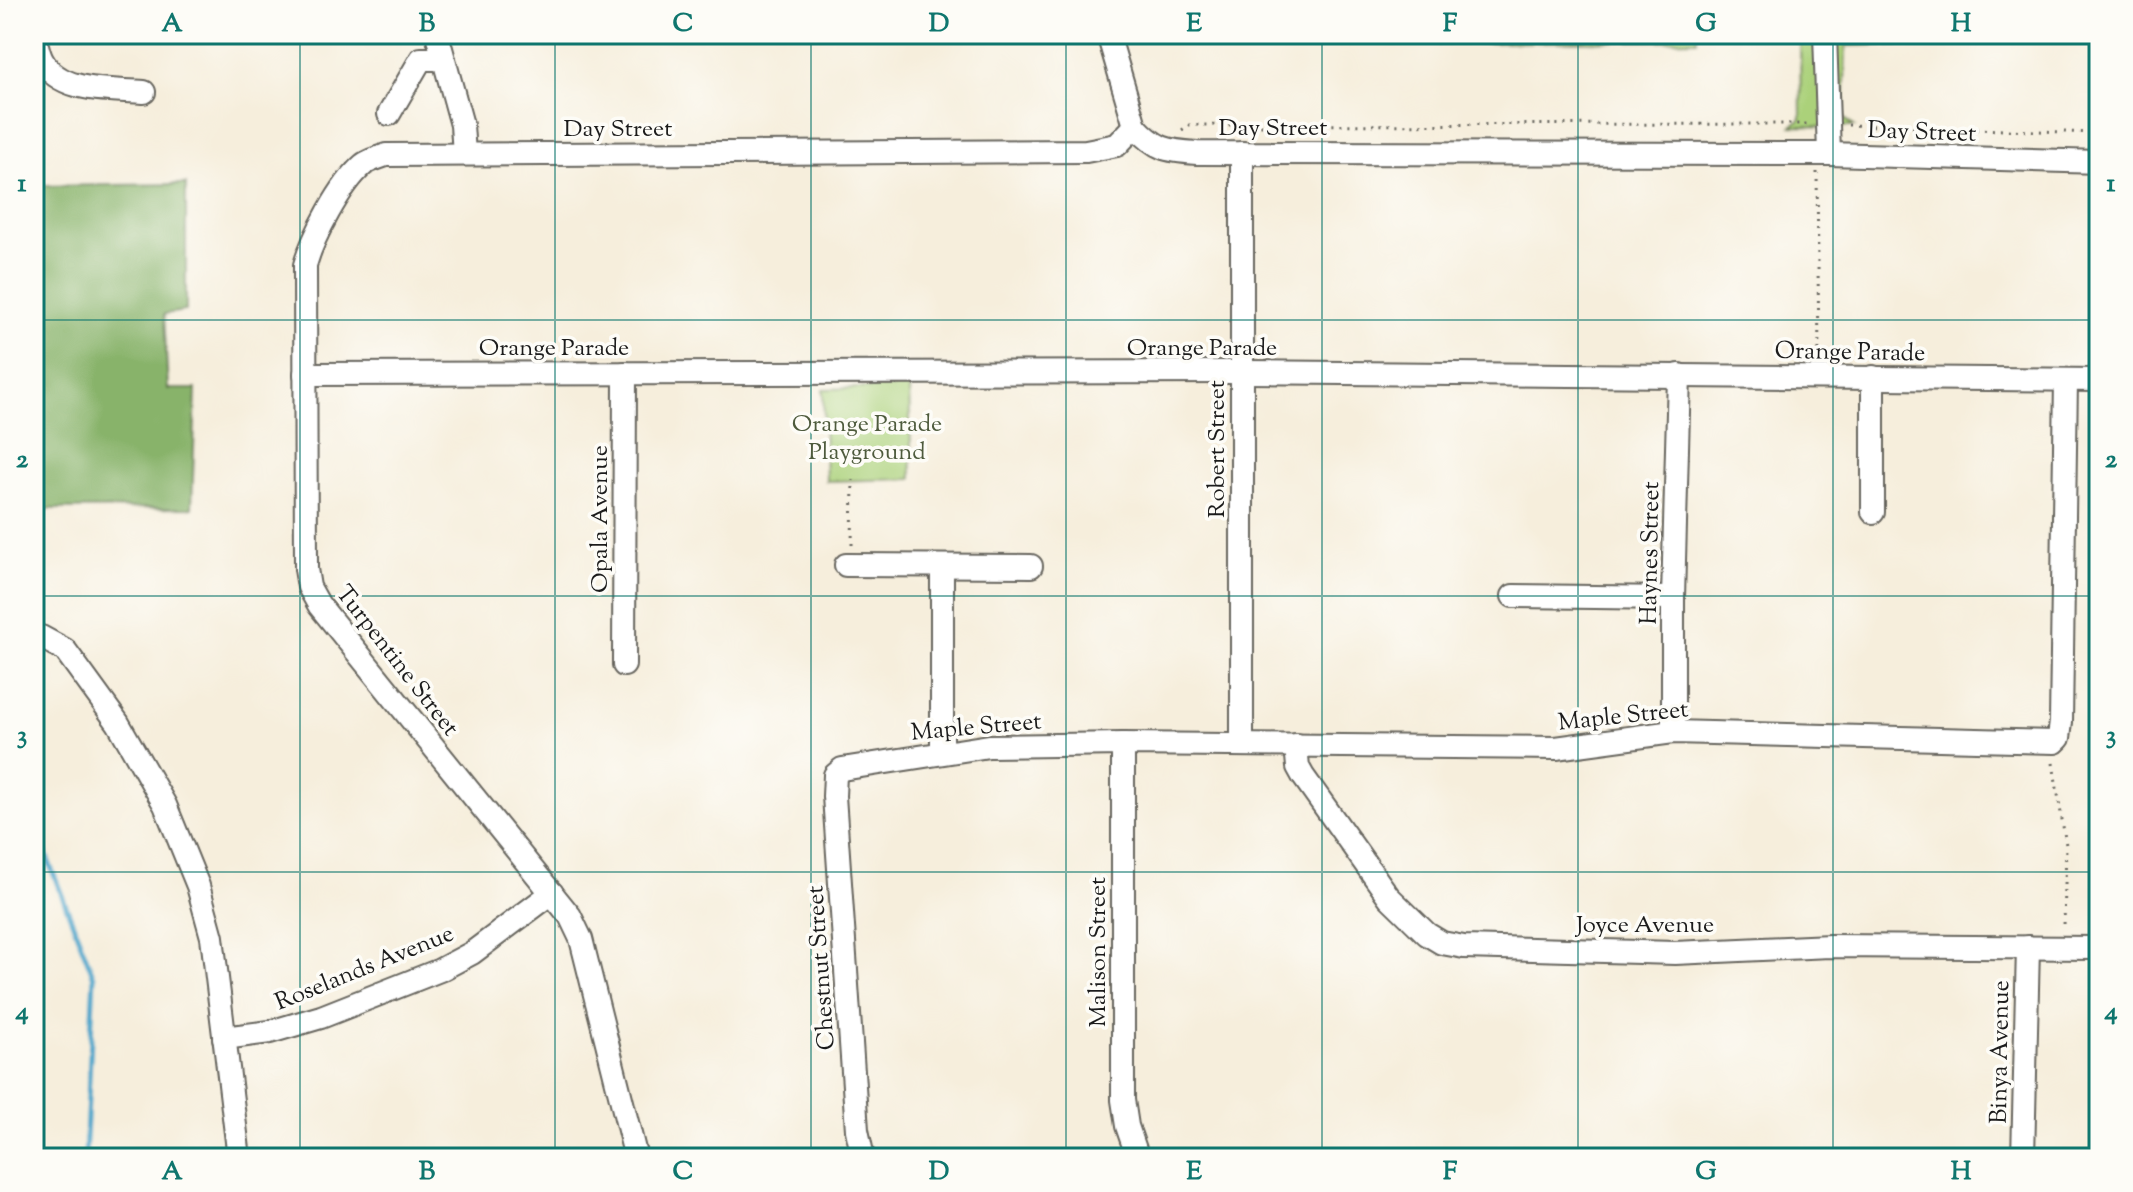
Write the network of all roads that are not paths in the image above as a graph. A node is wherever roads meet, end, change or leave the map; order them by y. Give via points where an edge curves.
1 (437, 34) edge
2 (1108, 34) edge
3 (1825, 34) edge
4 (34, 35) edge
5 (443, 59) junction
6 (144, 92) dead end
7 (389, 114) dead end
8 (1135, 126) junction
9 (1242, 153) junction
10 (464, 154) junction
11 (1823, 154) junction
12 (2099, 162) edge
13 (1242, 372) junction
14 (625, 373) junction
15 (305, 374) junction
16 (1679, 375) junction
17 (1873, 377) junction
18 (2066, 380) junction
19 (2099, 380) edge
20 (1873, 512) dead end
21 (849, 565) road end
22 (942, 566) junction
23 (1031, 566) dead end
24 (1513, 596) dead end
25 (1673, 598) junction
26 (41, 637) dead end
27 (624, 665) dead end
28 (1673, 732) junction
29 (1123, 744) junction
30 (1242, 744) junction
31 (1296, 745) junction
32 (942, 752) junction
33 (835, 775) joint
34 (552, 893) junction
35 (2028, 947) junction
36 (2099, 948) edge
37 (224, 1038) junction
38 (239, 1158) edge
39 (636, 1158) edge
40 (863, 1158) edge
41 (1138, 1158) edge
42 (2023, 1158) edge

1 - 5 street
2 - 8 street
3 - 11 street via 1828,124
4 - 6 street via 43,62 62,80 82,87
5 - 7 street via 421,59
5 - 10 street via 462,125
8 - 9 street, Day Street via 1152,144 1172,151
8 - 10 street, Day Street via 1117,145 1086,151
9 - 11 street, Day Street
9 - 13 street, Robert Street
10 - 15 street, Turpentine Street via 386,155 365,163 348,183 312,241 305,265
11 - 12 street, Day Street
13 - 14 street, Orange Parade
13 - 16 street, Orange Parade
13 - 30 street, Robert Street
14 - 15 street, Orange Parade
14 - 27 street, Opala Avenue
15 - 34 street, Turpentine Street via 309,587 334,625
16 - 17 street, Orange Parade
16 - 25 street, Haynes Street
17 - 18 street, Orange Parade
17 - 20 street
18 - 19 street, Orange Parade
18 - 28 street, Maple Street via 2059,738 2050,743
21 - 22 street
22 - 23 street
22 - 32 street
24 - 25 street
25 - 28 street, Haynes Street
26 - 37 street via 65,650 142,761 165,805 212,937
28 - 31 street, Maple Street via 1556,748
29 - 30 street, Maple Street
29 - 32 street, Maple Street
29 - 41 street, Malison Street via 1123,1100
30 - 31 street, Maple Street
31 - 35 street, Joyce Avenue via 1298,767 1369,873 1442,943 1675,953 1830,946
32 - 33 street, Maple Street via 850,766
33 - 40 street, Chestnut Street
34 - 37 street, Roselands Avenue via 472,953 440,970 321,1017
34 - 39 street, Turpentine Street via 581,939
35 - 36 street, Joyce Avenue
35 - 42 street, Binya Avenue
37 - 38 street

